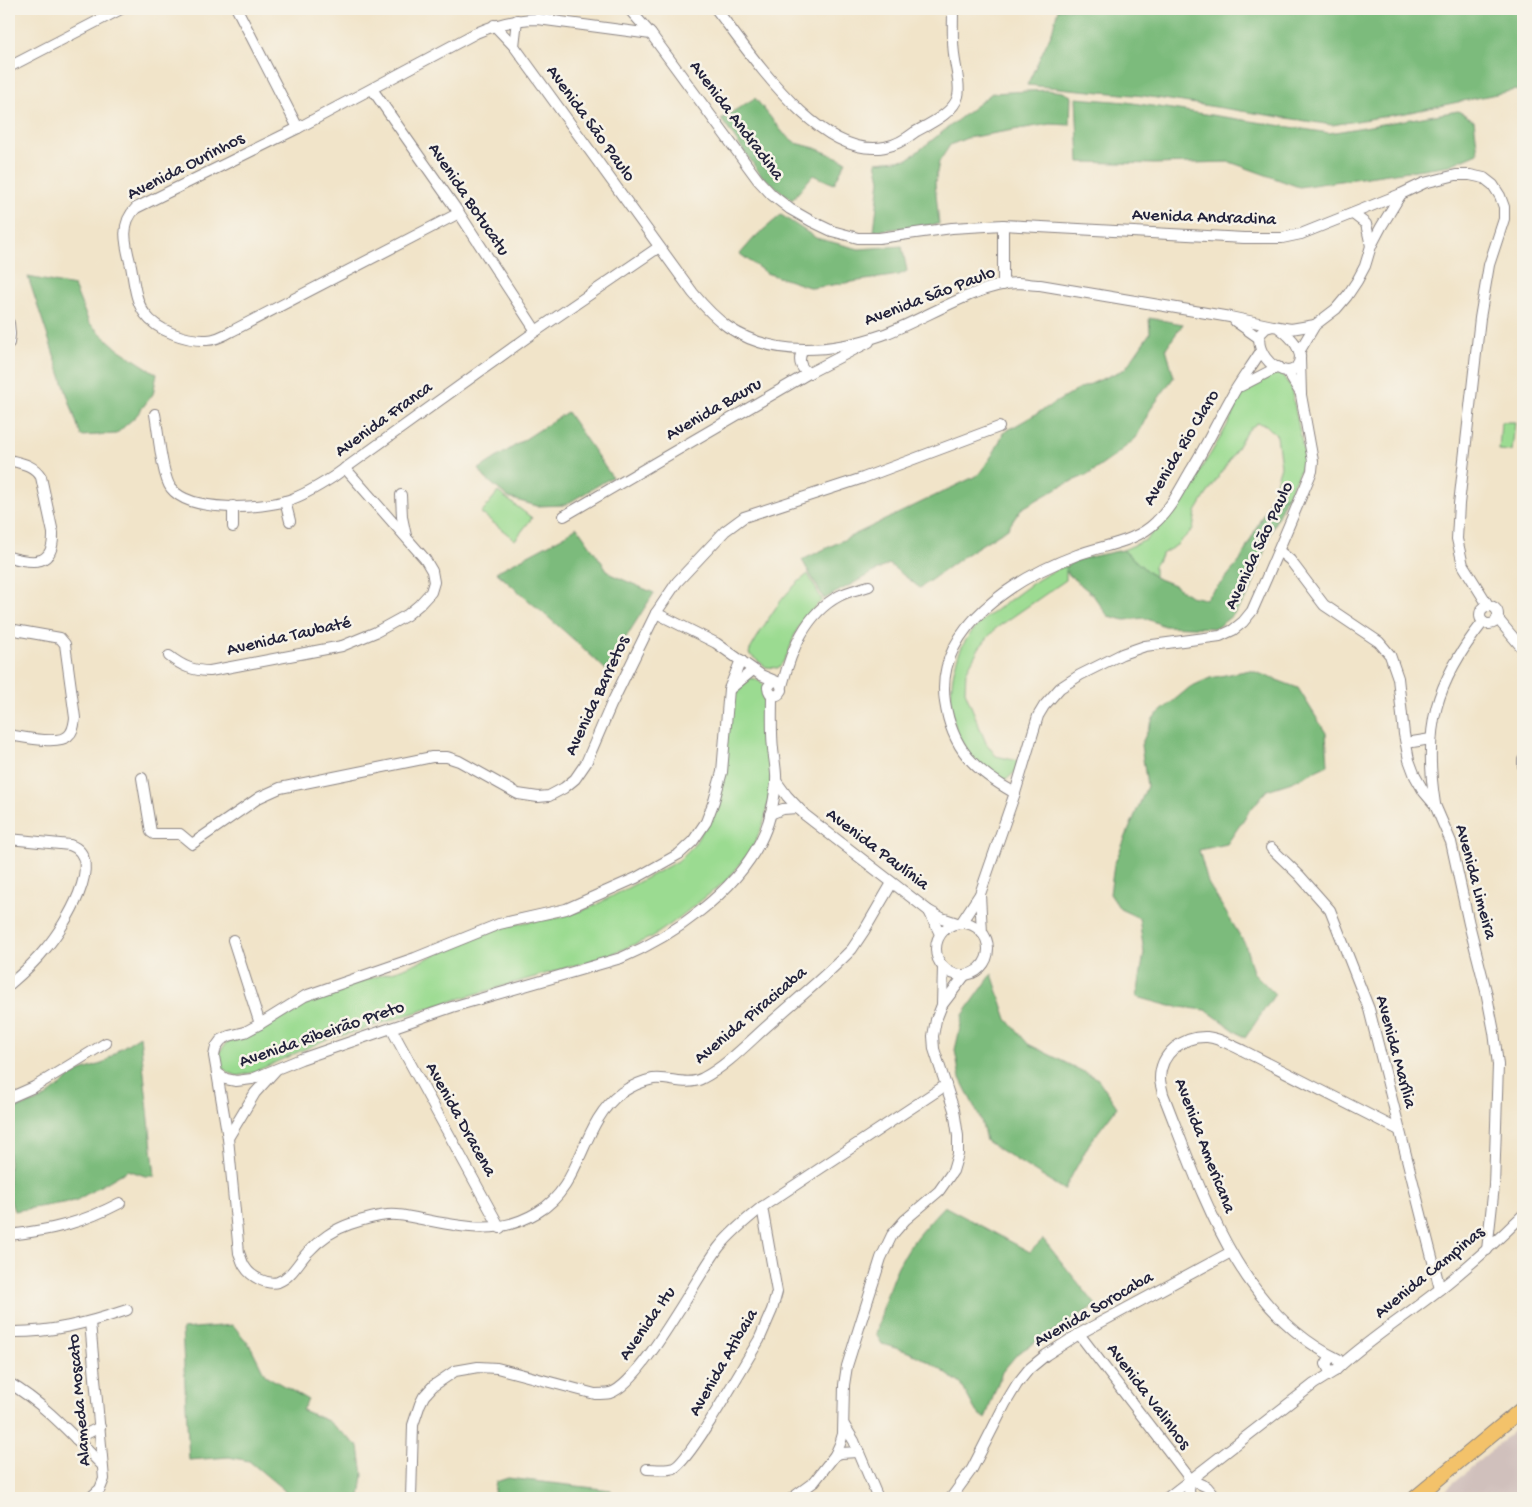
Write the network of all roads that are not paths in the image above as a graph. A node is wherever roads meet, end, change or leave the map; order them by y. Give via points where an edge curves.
1 (121, 9) edge
2 (237, 9) edge
3 (629, 9) edge
4 (716, 9) edge
5 (953, 9) edge
6 (517, 20) junction
7 (494, 26) junction
8 (651, 34) junction
9 (514, 46) junction
10 (9, 67) edge
11 (372, 89) junction
12 (298, 128) junction
13 (1401, 194) junction
14 (459, 213) junction
15 (1353, 214) junction
16 (1003, 224) junction
17 (1371, 246) junction
18 (659, 247) junction
19 (1003, 285) junction
20 (1230, 317) junction
21 (9, 323) edge
22 (1315, 325) junction
23 (1276, 327) junction
24 (536, 331) junction
25 (882, 335) junction
26 (1259, 338) junction
27 (9, 343) edge
28 (807, 349) junction
29 (1261, 351) junction
30 (1300, 355) junction
31 (1282, 369) junction
32 (813, 372) junction
33 (1236, 389) junction
34 (1301, 395) junction
35 (155, 414) dead end
36 (999, 427) dead end
37 (9, 460) edge
38 (345, 468) junction
39 (401, 495) dead end
40 (285, 501) junction
41 (233, 506) junction
42 (564, 516) dead end
43 (290, 520) dead end
44 (233, 527) dead end
45 (406, 537) junction
46 (1279, 551) junction
47 (9, 557) edge
48 (869, 586) dead end
49 (1488, 605) junction
50 (656, 613) junction
51 (1498, 618) junction
52 (1483, 622) junction
53 (9, 629) edge
54 (1513, 635) junction
55 (1523, 641) edge
56 (1523, 649) edge
57 (169, 656) dead end
58 (741, 660) junction
59 (757, 672) junction
60 (775, 687) junction
61 (729, 689) junction
62 (9, 735) edge
63 (1431, 739) junction
64 (1406, 743) junction
65 (1523, 760) edge
66 (1523, 766) edge
67 (142, 778) dead end
68 (776, 781) junction
69 (1015, 793) junction
70 (1435, 805) junction
71 (770, 814) junction
72 (805, 816) junction
73 (9, 839) edge
74 (1271, 848) dead end
75 (892, 883) junction
76 (980, 894) junction
77 (929, 911) junction
78 (959, 923) junction
79 (982, 933) junction
80 (940, 934) junction
81 (233, 940) dead end
82 (943, 967) junction
83 (964, 975) junction
84 (9, 985) edge
85 (942, 1005) junction
86 (260, 1024) junction
87 (391, 1028) junction
88 (106, 1044) dead end
89 (277, 1069) junction
90 (217, 1073) junction
91 (946, 1085) junction
92 (9, 1098) edge
93 (1399, 1130) junction
94 (228, 1138) junction
95 (120, 1203) dead end
96 (762, 1208) junction
97 (1523, 1215) edge
98 (500, 1228) junction
99 (9, 1235) edge
100 (1487, 1250) junction
101 (1230, 1252) junction
102 (1440, 1289) junction
103 (127, 1310) dead end
104 (90, 1322) junction
105 (9, 1332) edge
106 (1079, 1334) junction
107 (1333, 1364) junction
108 (9, 1383) edge
109 (1523, 1408) edge
110 (844, 1425) junction
111 (100, 1428) junction
112 (76, 1438) junction
113 (858, 1452) junction
114 (835, 1455) junction
115 (102, 1465) junction
116 (647, 1469) dead end
117 (1191, 1480) junction
118 (1436, 1482) junction
119 (90, 1498) edge
120 (412, 1498) edge
121 (792, 1498) edge
122 (878, 1498) edge
123 (950, 1498) edge
124 (1167, 1498) edge
125 (1190, 1498) edge
126 (1216, 1498) edge
127 (1415, 1498) edge
128 (1427, 1498) edge

1 - 10 street
2 - 12 street
3 - 8 street, Avenida Andradina
4 - 5 street via 787,98 839,140 866,148 884,148 899,143 955,104 958,92
6 - 7 street, Avenida Ourinhos
6 - 8 street, Avenida Ourinhos via 538,19
6 - 9 street
7 - 9 street, Avenida São Paulo
7 - 11 street, Avenida Ourinhos
8 - 16 street, Avenida Andradina via 758,180 790,209 811,221 858,238
9 - 18 street, Avenida São Paulo
11 - 12 street, Avenida Ourinhos
11 - 14 street, Avenida Botucatu
12 - 14 street, Avenida Ourinhos via 129,214 125,242 139,302 145,314 160,327 194,339 217,338
13 - 15 street, Avenida Andradina
13 - 17 street
13 - 49 street, Avenida Andradina via 1424,183 1470,174 1493,185 1504,207 1480,318 1457,539 1463,565
14 - 24 street, Avenida Botucatu
15 - 16 street, Avenida Andradina via 1301,234 1274,238
15 - 17 street via 1366,224
16 - 19 street
17 - 22 street via 1365,266 1347,296
18 - 24 street, Avenida Franca
18 - 28 street, Avenida São Paulo via 700,301 728,327 766,343
19 - 20 street, Avenida São Paulo via 1040,285
19 - 25 street, Avenida São Paulo
20 - 23 street, Avenida São Paulo
20 - 26 street, Avenida São Paulo
21 - 27 street
22 - 23 street via 1291,329
22 - 30 street
23 - 26 street via 1266,328
23 - 30 street via 1291,338
24 - 38 street, Avenida Franca
25 - 28 street, Avenida São Paulo via 826,348
25 - 32 street, Avenida Bauru
26 - 29 street
28 - 32 street via 817,357
28 - 32 street via 800,354 800,364
29 - 31 street
29 - 33 street, Avenida Rio Claro
30 - 31 street via 1299,364 1294,369
30 - 34 street, Avenida São Paulo
31 - 33 street, Avenida Rio Claro via 1248,381
31 - 34 street, Avenida São Paulo
32 - 42 street, Avenida Bauru
33 - 69 street, Avenida Rio Claro via 1171,504 1146,532 1076,555 1017,584 974,618 960,637 945,672 947,719 957,742 973,764 993,781
34 - 46 street, Avenida São Paulo via 1313,466
35 - 41 street, Avenida Franca via 170,488 197,504
36 - 50 street, Avenida Barretos via 744,518 725,531 686,572
37 - 47 street via 30,466 41,477 54,542 51,553 43,559 27,561
38 - 40 street, Avenida Franca via 314,488
38 - 45 street, Avenida Taubaté
39 - 45 street
40 - 41 street, Avenida Franca
40 - 43 street
41 - 44 street
45 - 57 street, Avenida Taubaté via 432,571 434,582 431,592 407,615 376,632 342,646 210,671 189,668
46 - 64 street, Avenida Limeira via 1290,560 1324,605 1379,642 1390,655 1398,678
46 - 69 street, Avenida São Paulo via 1252,611 1233,630 1213,637 1145,646 1122,654 1080,675 1052,695 1038,716
48 - 60 street, Avenida Ribeirão Preto via 841,595 812,617
49 - 51 street via 1496,609
49 - 52 street via 1480,610
50 - 58 street via 716,643
50 - 67 street, Avenida Barretos via 586,763 575,779 556,793 538,798 518,794 459,761 432,757 280,788 260,797 193,844 180,834 151,832
51 - 52 street via 1491,624
51 - 54 street
52 - 63 street via 1450,671 1432,722
53 - 62 street via 60,638 65,644 75,718 74,729 63,739
54 - 55 street
54 - 56 street
58 - 59 street
58 - 61 street, Avenida Ribeirão Preto
59 - 60 street
59 - 61 street
60 - 68 street, Avenida Ribeirão Preto via 772,738
61 - 86 street, Avenida Ribeirão Preto via 722,772 714,801 706,822 679,854 636,878 566,909 499,924 415,958 313,993
63 - 64 street
63 - 70 street via 1429,757
64 - 70 street, Avenida Limeira via 1414,776
65 - 66 street
68 - 71 street, Avenida Ribeirão Preto
68 - 72 street, Avenida Paulínia
69 - 76 street, Avenida São Paulo
70 - 100 street, Avenida Limeira via 1451,842 1494,1032 1498,1064 1494,1186
71 - 72 street, Avenida Paulínia via 798,808
71 - 87 street, Avenida Ribeirão Preto via 761,841 735,879 698,911 640,950
72 - 75 street, Avenida Paulínia
73 - 84 street via 78,847 85,859 86,870 65,922 26,971
74 - 93 street, Avenida Marília via 1330,910 1369,1009
75 - 77 street, Avenida Paulínia
75 - 98 street, Avenida Piracicaba via 852,949 745,1045 702,1079 690,1083 652,1079 621,1093 601,1115 569,1179 552,1203 520,1222
76 - 78 street, Avenida São Paulo
76 - 79 street, Avenida São Paulo
77 - 78 street, Avenida Paulínia
77 - 80 street, Avenida Paulínia
78 - 79 street via 973,925
78 - 80 street
79 - 83 street via 987,955 979,969
80 - 82 street via 936,951
81 - 86 street
82 - 83 street
82 - 85 street
83 - 85 street
85 - 91 street via 933,1036
86 - 90 street, Avenida Ribeirão Preto via 221,1040 214,1056
87 - 89 street, Avenida Ribeirão Preto
87 - 98 street, Avenida Dracena
88 - 92 street via 34,1087
89 - 90 street, Avenida Ribeirão Preto via 252,1079 236,1081
89 - 94 street via 255,1093
90 - 94 street, Avenida Piracicaba
91 - 96 street, Avenida Itu
91 - 110 street via 958,1136 954,1171 939,1191 892,1235 881,1258 848,1366 844,1385
93 - 101 street, Avenida Americana via 1221,1040 1198,1037 1175,1046 1162,1068 1163,1094 1207,1205
93 - 102 street, Avenida Marília
94 - 98 street, Avenida Piracicaba via 239,1253 249,1272 266,1282 278,1282 291,1273 320,1241 346,1225 369,1218 388,1214 467,1227
95 - 99 street via 94,1217 69,1225
96 - 116 street, Avenida Atibaia via 777,1292 768,1323 680,1463 665,1470
96 - 120 street, Avenida Itu via 721,1244 644,1363 620,1388 610,1393 594,1394 497,1368 478,1367 455,1371 433,1386 424,1396 413,1425
97 - 100 street, Avenida Campinas
100 - 102 street, Avenida Campinas
101 - 106 street, Avenida Sorocaba
101 - 107 street, Avenida Americana via 1260,1296
102 - 107 street, Avenida Campinas via 1355,1352
103 - 104 street, Alameda Moscato
104 - 105 street, Alameda Moscato via 57,1329
104 - 111 street, Alameda Moscato
106 - 117 street, Avenida Valinhos
106 - 123 street, Avenida Sorocaba via 1046,1355 1017,1384 972,1469
107 - 117 street via 1314,1384
108 - 112 street via 25,1392
109 - 118 main road
110 - 113 street
110 - 114 street
111 - 112 street
111 - 115 street, Alameda Moscato
112 - 115 street
113 - 114 street
113 - 122 street
114 - 121 street via 814,1482
115 - 119 street, Alameda Moscato via 103,1485
117 - 124 street
117 - 125 street
117 - 126 street, Avenida Valinhos via 1207,1487
118 - 127 main road
118 - 128 main road

